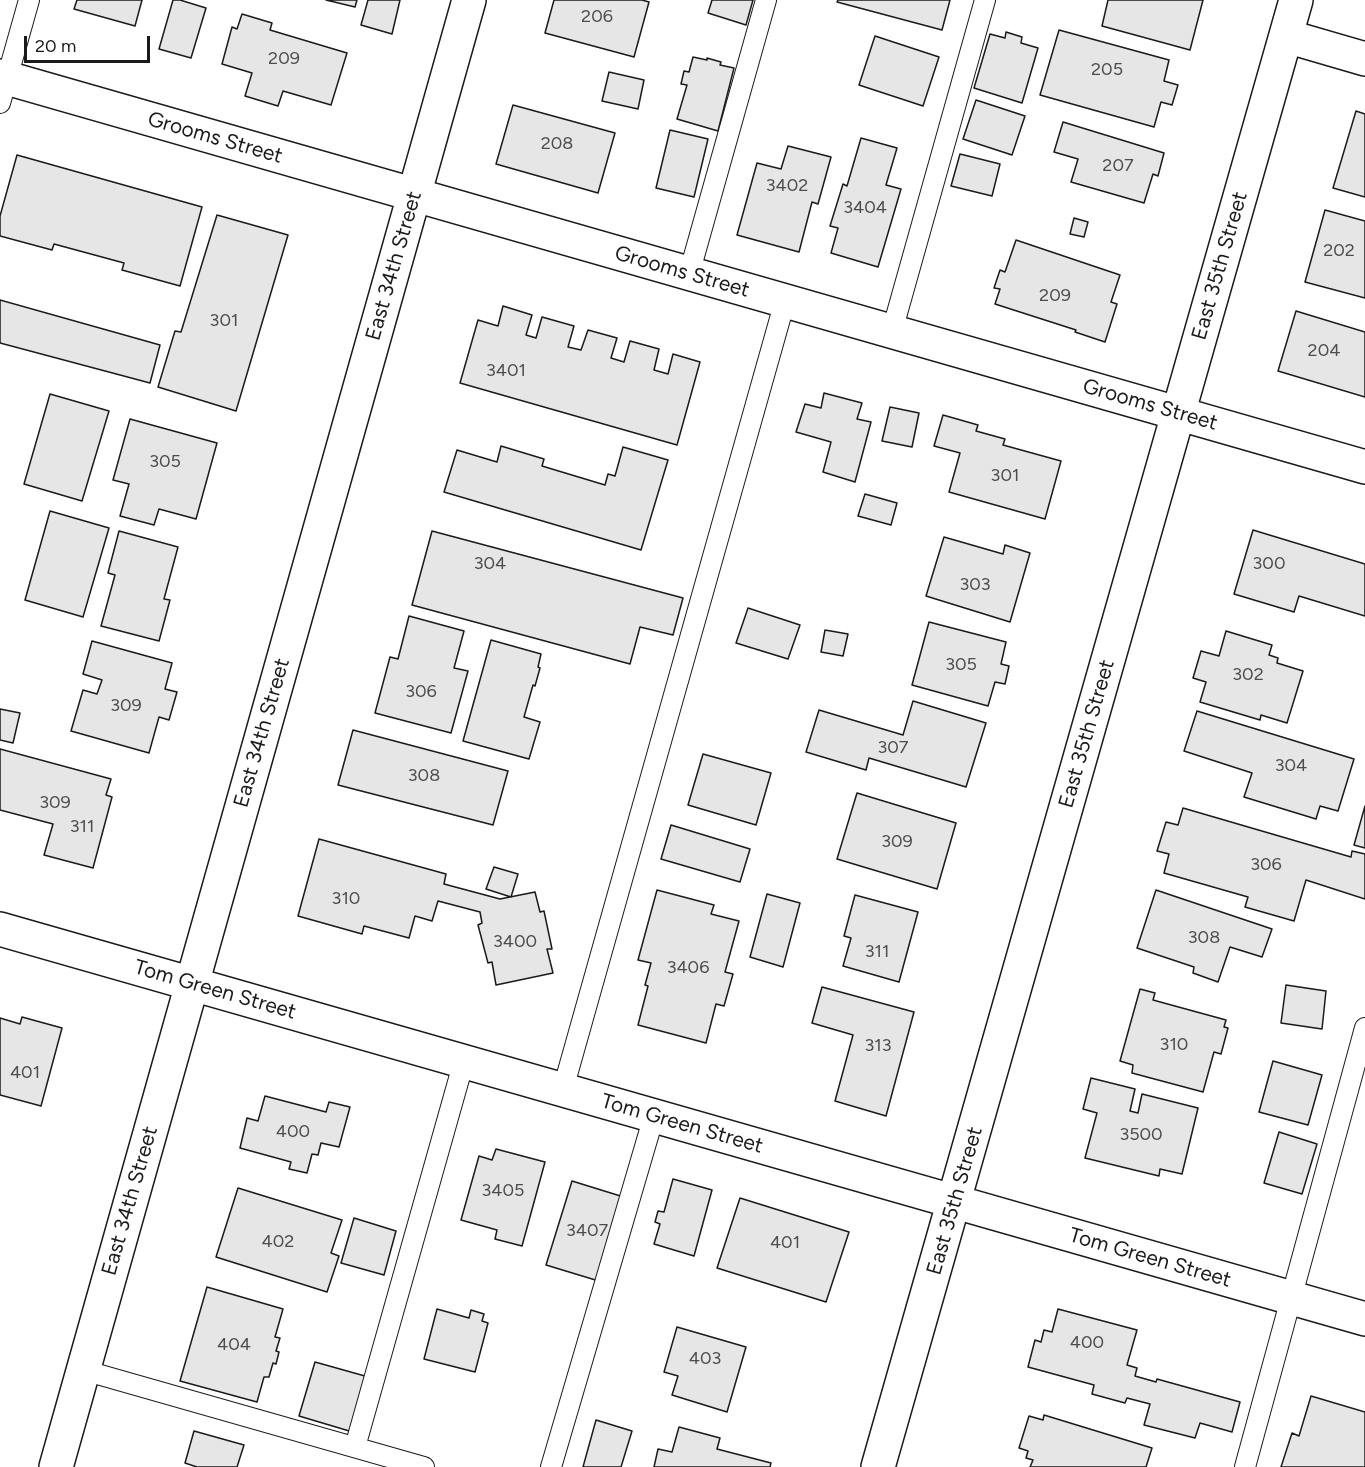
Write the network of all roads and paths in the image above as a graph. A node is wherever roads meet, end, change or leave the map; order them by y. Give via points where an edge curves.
1 (29, 0) edge
2 (469, 0) edge
3 (766, 0) edge
4 (985, 0) edge
5 (1296, 0) edge
6 (1286, 36) junction
7 (1365, 58) edge
8 (2, 86) edge
9 (414, 195) junction
10 (688, 274) junction
11 (785, 301) junction
12 (892, 331) junction
13 (1178, 414) junction
14 (1365, 467) edge
15 (0, 929) edge
16 (192, 984) junction
17 (1365, 1028) edge
18 (464, 1061) junction
19 (563, 1089) junction
20 (654, 1116) junction
21 (955, 1202) junction
22 (1291, 1298) junction
23 (1365, 1319) edge
24 (83, 1370) junction
25 (354, 1447) junction
26 (56, 1467) edge
27 (424, 1467) edge
28 (551, 1467) edge
29 (878, 1467) edge
30 (1245, 1467) edge

1 - 8 lane
2 - 9 street, East 34th Street
3 - 10 lane
4 - 12 lane
5 - 6 street, East 35th Street
6 - 7 street
6 - 13 street, East 35th Street
8 - 9 street, Grooms Street
9 - 10 street, Grooms Street
9 - 16 street, East 34th Street
10 - 11 street, Grooms Street
11 - 12 street, Grooms Street
11 - 19 lane
12 - 13 street, Grooms Street
13 - 14 street, Grooms Street
13 - 21 street, East 35th Street
15 - 16 street, Tom Green Street
16 - 18 street, Tom Green Street
16 - 24 street, East 34th Street
17 - 22 lane
18 - 19 street, Tom Green Street
18 - 25 lane
19 - 20 street, Tom Green Street
20 - 21 street, Tom Green Street
20 - 28 lane
21 - 22 street, Tom Green Street
21 - 29 street, East 35th Street
22 - 23 street, Tom Green Street
22 - 30 lane
24 - 25 lane
24 - 26 street, East 34th Street
25 - 27 lane

